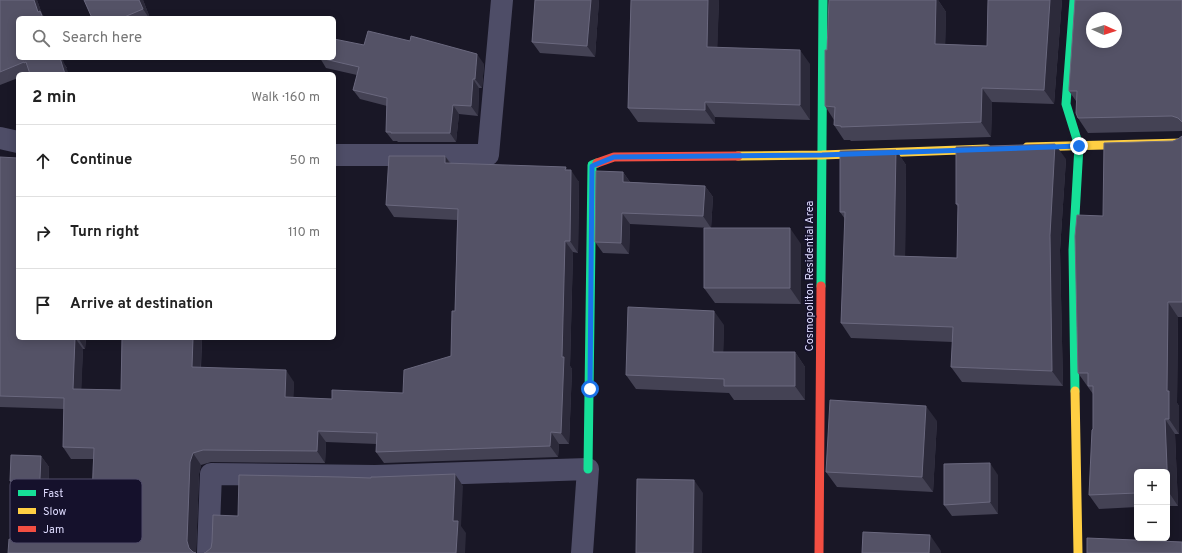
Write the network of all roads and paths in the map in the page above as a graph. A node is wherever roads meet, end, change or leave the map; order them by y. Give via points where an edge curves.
1 (502, 0) edge
2 (823, 0) edge
3 (1074, 0) edge
4 (0, 138) edge
5 (16, 142) edge
6 (1182, 143) edge
7 (1079, 146) junction
8 (1016, 148) edge
9 (993, 149) edge
10 (336, 155) edge
11 (822, 155) junction
12 (588, 469) junction
13 (208, 553) edge
14 (582, 553) edge
15 (819, 553) edge
16 (1078, 553) edge

1 - 10 street via 488,155
2 - 11 street, Cosmopoliton Residential Area
3 - 7 street via 1066,104
4 - 5 street
6 - 7 street
7 - 8 street
7 - 16 street via 1073,250
9 - 11 street
11 - 12 street via 614,157 592,166
11 - 15 street, Cosmopoliton Residential Area
12 - 13 street via 376,476 211,474
12 - 14 street

